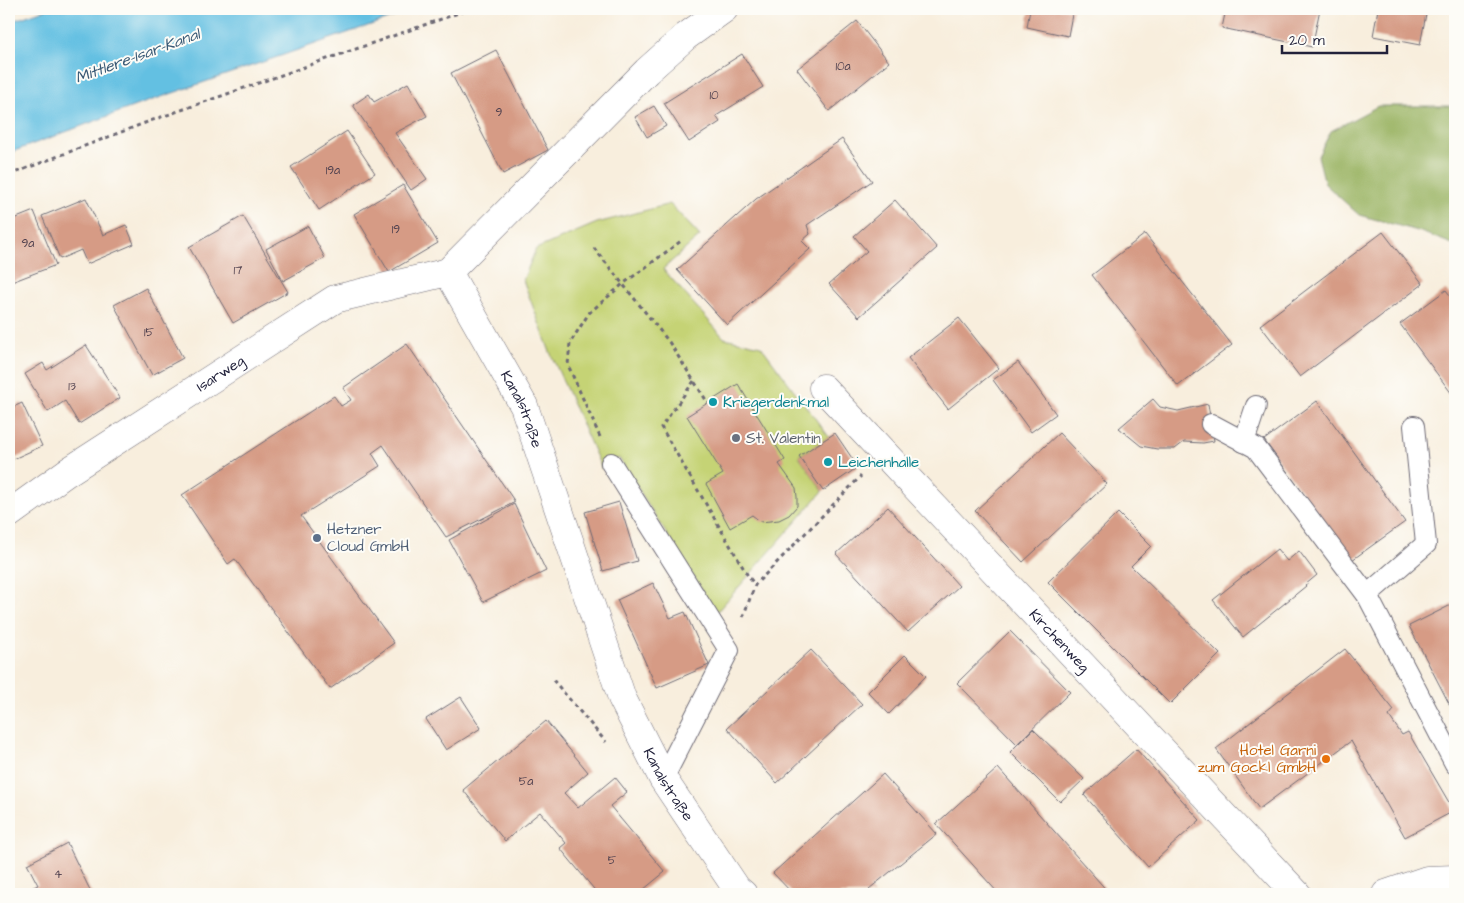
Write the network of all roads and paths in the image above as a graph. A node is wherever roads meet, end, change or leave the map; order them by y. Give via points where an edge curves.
1 (470, 9) edge
2 (724, 9) edge
3 (9, 175) edge
4 (681, 241) dead end
5 (594, 248) dead end
6 (448, 272) junction
7 (623, 284) junction
8 (694, 381) junction
9 (823, 388) dead end
10 (708, 403) dead end
11 (1256, 406) dead end
12 (1211, 424) dead end
13 (1414, 426) dead end
14 (1244, 442) junction
15 (883, 452) junction
16 (611, 462) joint
17 (9, 514) edge
18 (755, 585) junction
19 (1366, 595) junction
20 (729, 650) junction
21 (1455, 764) edge
22 (662, 779) junction
23 (1455, 879) edge
24 (743, 894) edge
25 (1297, 894) edge
26 (1386, 894) edge

1 - 3 path via 150,121
2 - 6 street via 647,70
4 - 7 path
5 - 7 path
6 - 17 street, Isarweg via 336,299
6 - 22 street, Kanalstraße via 524,406 622,698
7 - 8 path via 669,342
7 - 16 path via 589,313 570,343 568,365
8 - 10 path
8 - 18 path via 661,427
9 - 15 street, Kirchenweg
11 - 14 lane
12 - 14 lane
13 - 19 lane via 1426,544
14 - 19 lane via 1256,448
15 - 18 path
15 - 25 street, Kirchenweg
16 - 20 lane
18 - 20 path
19 - 21 lane
20 - 22 lane
22 - 24 street, Kanalstraße
23 - 26 street via 1427,880

